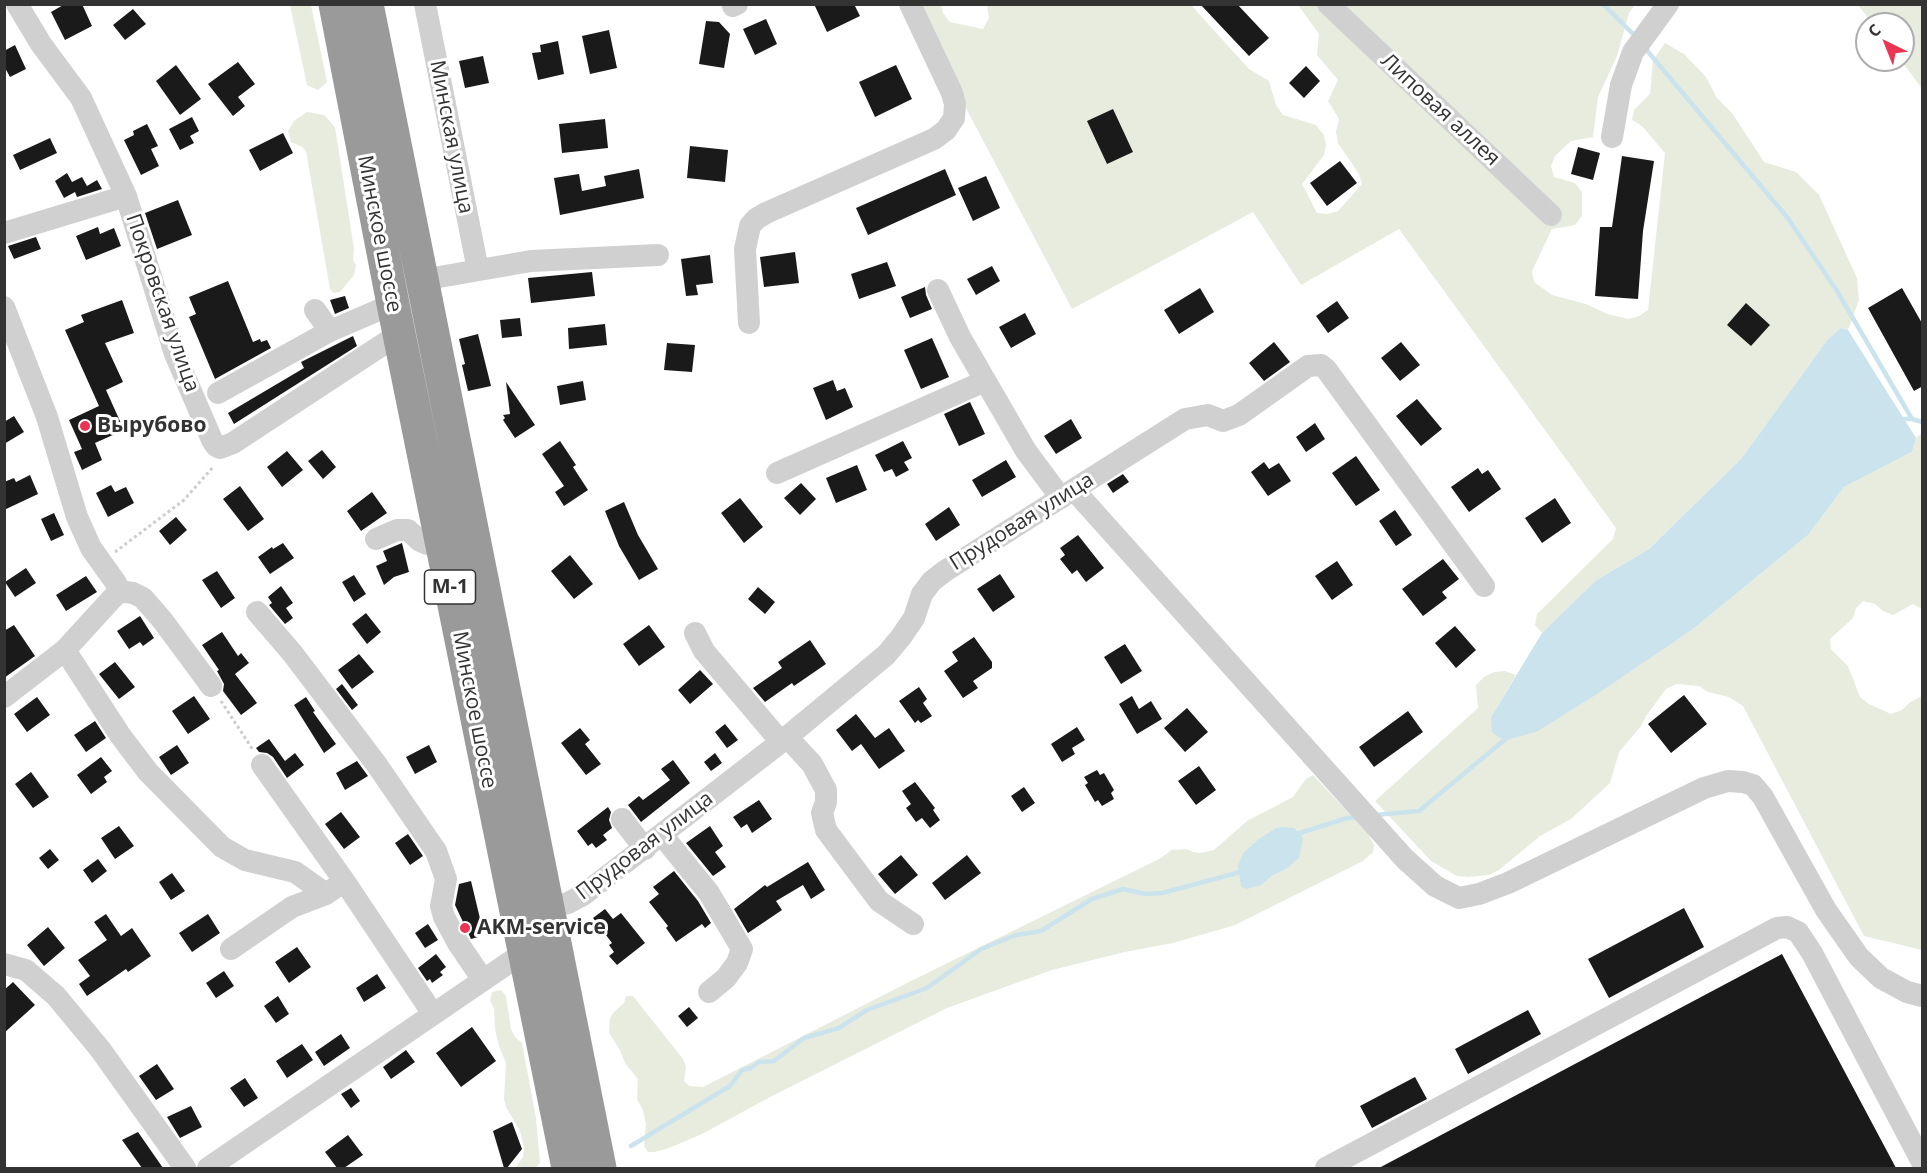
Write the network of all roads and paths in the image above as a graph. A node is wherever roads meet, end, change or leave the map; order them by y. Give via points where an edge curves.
1 (17, 4) edge
2 (334, 4) edge
3 (367, 4) edge
4 (425, 4) edge
5 (910, 4) edge
6 (1328, 4) edge
7 (1668, 4) edge
8 (1611, 137) dead end
9 (126, 196) junction
10 (1551, 215) dead end
11 (4, 233) edge
12 (658, 255) dead end
13 (478, 270) junction
14 (422, 280) junction
15 (938, 290) dead end
16 (4, 307) edge
17 (315, 310) dead end
18 (396, 319) junction
19 (749, 323) dead end
20 (330, 331) junction
21 (986, 381) junction
22 (219, 393) dead end
23 (220, 448) junction
24 (777, 473) dead end
25 (1068, 494) junction
26 (376, 538) dead end
27 (440, 540) junction
28 (101, 562) junction
29 (1484, 586) dead end
30 (119, 591) junction
31 (257, 612) dead end
32 (695, 633) dead end
33 (65, 650) junction
34 (211, 686) joint
35 (4, 697) edge
36 (784, 739) junction
37 (262, 765) joint
38 (622, 819) dead end
39 (654, 842) junction
40 (345, 882) junction
41 (326, 894) junction
42 (547, 908) junction
43 (913, 924) dead end
44 (231, 949) dead end
45 (523, 953) junction
46 (4, 964) edge
47 (483, 980) junction
48 (709, 992) dead end
49 (1923, 996) edge
50 (433, 1014) junction
51 (1923, 1162) edge
52 (185, 1168) edge
53 (208, 1168) edge
54 (568, 1168) edge
55 (600, 1168) edge
56 (1326, 1168) edge

1 - 9 street, Покровская улица via 40,44 81,98
2 - 18 highway, Минское шоссе / М-1
3 - 14 highway, Минское шоссе / М-1
4 - 13 street, Минская улица
5 - 19 street via 952,93 954,117 934,139 756,219 750,226 745,249
6 - 10 street, Липовая аллея
7 - 8 street via 1633,52 1621,86
9 - 11 street
9 - 23 street, Покровская улица via 175,354 212,440
12 - 13 street via 531,261
13 - 14 street
14 - 42 highway, Минское шоссе / М-1
15 - 21 street
16 - 28 street via 47,417 77,517
17 - 20 street
18 - 20 street
18 - 23 street via 232,443
18 - 27 highway, Минское шоссе / М-1
20 - 22 street
21 - 24 street
21 - 25 street via 1026,451
23 - 28 path via 217,462 184,500
25 - 29 street, Прудовая улица via 1185,419 1208,415 1223,421 1239,415 1308,366 1321,365
25 - 36 street, Прудовая улица via 932,581 922,594 914,618 886,655
25 - 49 street via 1397,850 1435,886 1459,898 1479,894 1704,788 1728,781 1743,782 1754,785 1763,797 1826,910 1859,957 1881,978
26 - 27 street via 408,530 420,542
27 - 45 highway, Минское шоссе / М-1
28 - 30 street
30 - 33 street
30 - 34 street via 143,598
31 - 47 street via 377,765 436,851 446,879 441,906 444,917
32 - 36 street via 704,651
33 - 35 street
33 - 41 street via 148,772 222,847 245,860 295,872
34 - 37 path
36 - 39 street, Прудовая улица
36 - 43 street via 812,764 826,790 822,813 826,830 879,901
37 - 40 street
38 - 39 street
39 - 42 street, Прудовая улица via 584,895
39 - 48 street via 709,893 742,949 726,978
40 - 41 street
40 - 50 street
41 - 44 street via 292,907
42 - 55 highway, Минское шоссе / М-1
45 - 47 street
45 - 54 highway, Минское шоссе / М-1
46 - 52 street via 26,970 56,996 100,1049
47 - 50 street
50 - 53 street
51 - 56 street via 1812,953 1798,932 1786,927 1777,928

